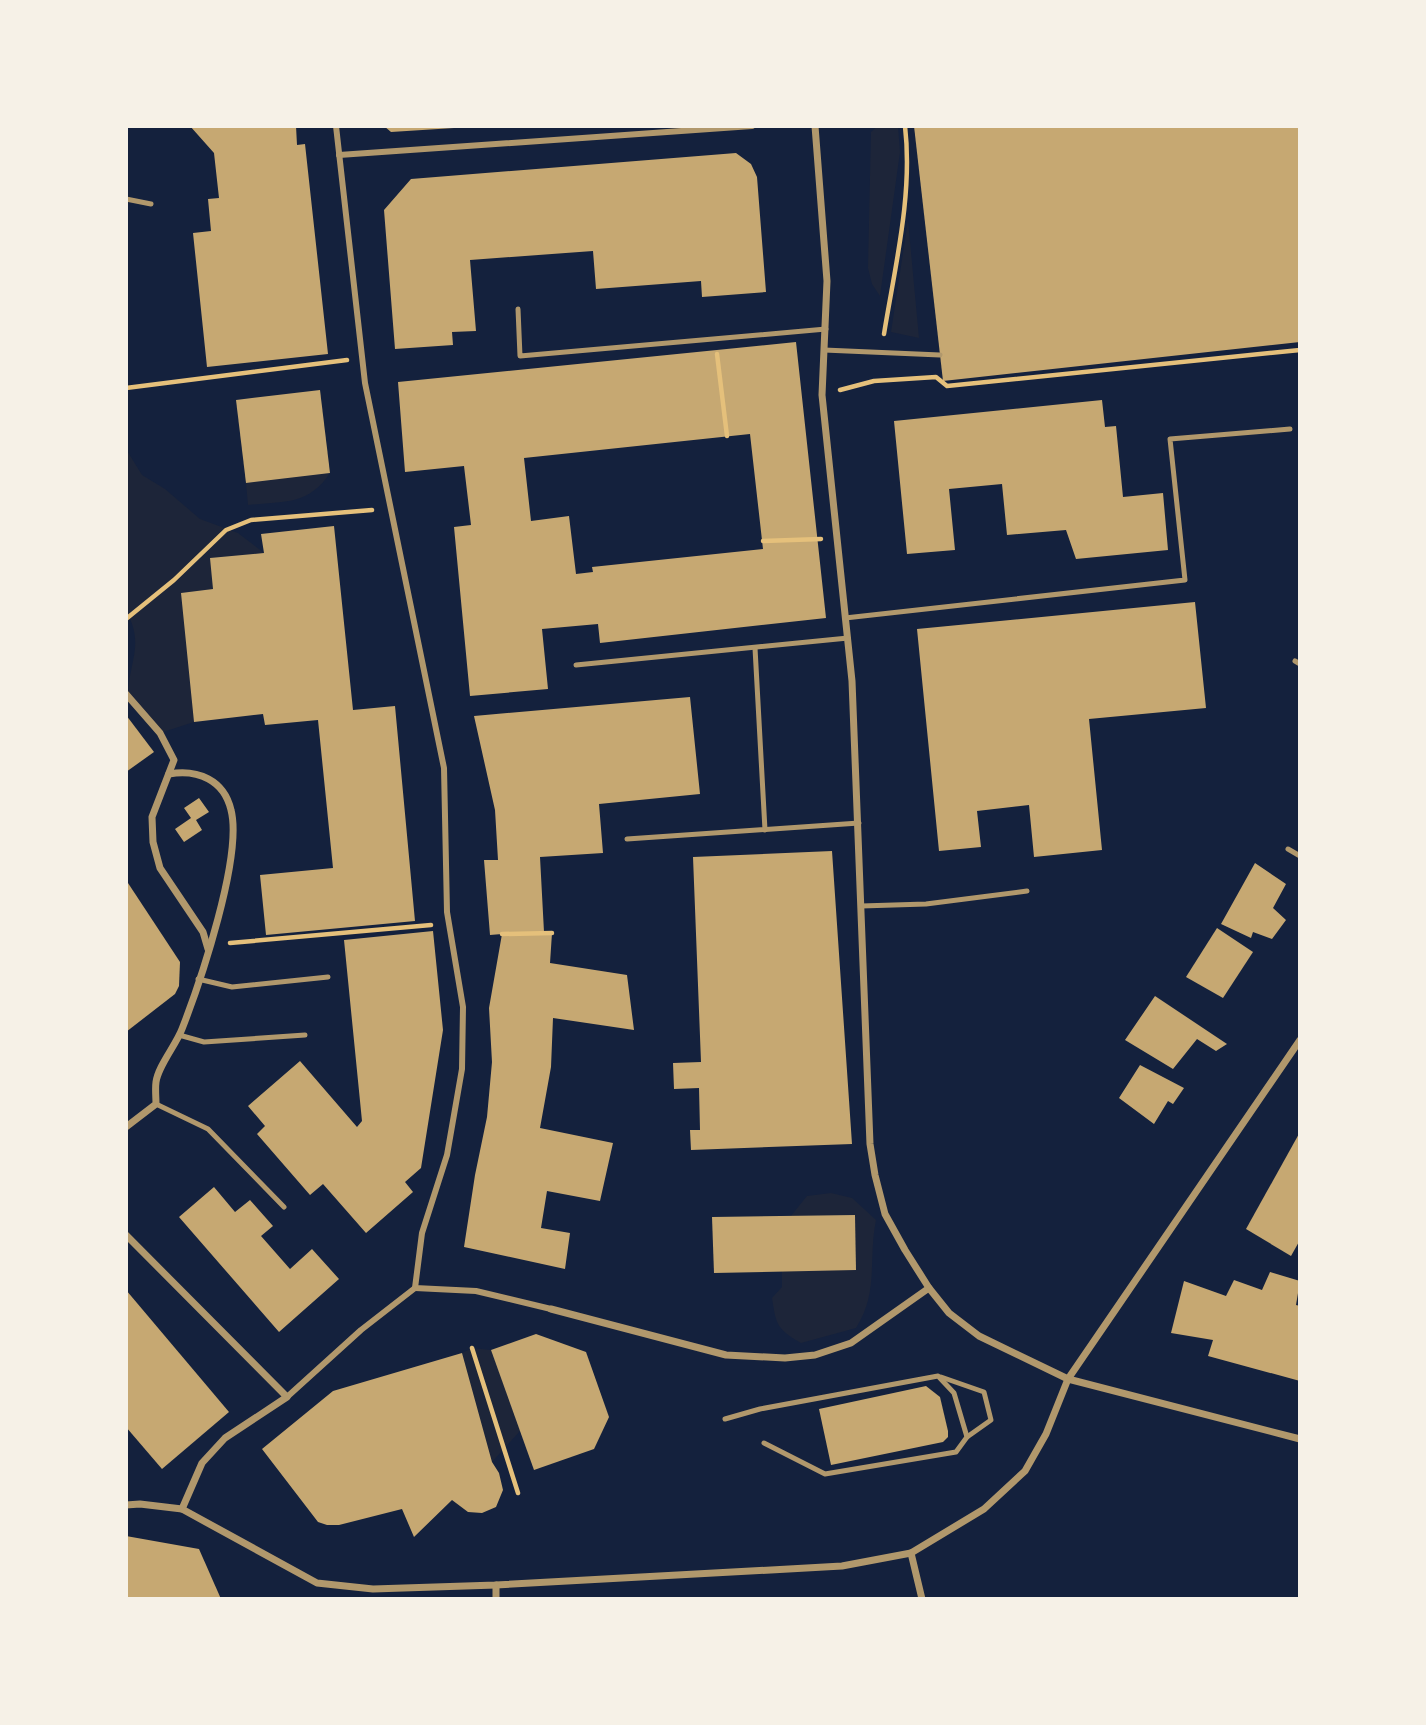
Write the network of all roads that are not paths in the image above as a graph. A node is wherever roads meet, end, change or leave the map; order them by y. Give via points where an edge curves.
1 (336, 126) edge
2 (752, 126) edge
3 (815, 126) edge
4 (339, 155) junction
5 (126, 199) edge
6 (151, 204) dead end
7 (517, 309) dead end
8 (826, 329) junction
9 (824, 350) junction
10 (940, 355) dead end
11 (1290, 429) dead end
12 (845, 618) junction
13 (848, 638) junction
14 (755, 648) junction
15 (576, 665) dead end
16 (126, 694) edge
17 (169, 774) junction
18 (859, 823) junction
19 (765, 831) junction
20 (627, 839) dead end
21 (1288, 849) dead end
22 (1300, 856) edge
23 (1027, 891) dead end
24 (861, 906) junction
25 (208, 950) junction
26 (328, 977) dead end
27 (198, 979) junction
28 (179, 1035) junction
29 (304, 1035) dead end
30 (1300, 1040) edge
31 (156, 1104) junction
32 (126, 1127) edge
33 (284, 1207) dead end
34 (126, 1234) edge
35 (415, 1288) junction
36 (929, 1288) junction
37 (551, 1309) joint
38 (938, 1376) junction
39 (1068, 1379) junction
40 (287, 1397) junction
41 (725, 1419) dead end
42 (967, 1437) junction
43 (1300, 1439) edge
44 (764, 1443) dead end
45 (126, 1505) edge
46 (182, 1509) junction
47 (911, 1553) junction
48 (496, 1585) junction
49 (496, 1599) edge
50 (922, 1599) edge

1 - 4 street
2 - 4 street
3 - 8 street via 827,281
4 - 35 street via 365,383 444,768 449,923 463,1007 462,1069 447,1155 422,1233
5 - 6 lane
7 - 8 lane via 520,356
8 - 9 street
9 - 10 lane
9 - 12 street via 822,395
11 - 12 lane via 1170,439 1185,580
12 - 13 street
13 - 14 lane
13 - 18 street
14 - 15 lane
14 - 19 lane
16 - 17 street via 160,733 174,760
17 - 25 street via 152,817 153,842 160,868 203,932
17 - 25 street via 184,771 206,776 222,788 231,808 234,828 228,867
18 - 19 lane
18 - 24 street
19 - 20 lane
21 - 22 lane
23 - 24 lane via 926,904
24 - 36 street via 875,1175 885,1213
25 - 27 street
26 - 27 lane via 232,988
27 - 28 street
28 - 29 lane via 204,1042
28 - 31 street via 156,1080
30 - 39 street
31 - 32 street
31 - 33 lane via 208,1129
34 - 40 street
35 - 37 street via 476,1291
35 - 40 street
36 - 37 street via 851,1343 815,1355 785,1358 726,1355
36 - 39 street via 949,1313 979,1336
38 - 41 lane
38 - 42 lane via 954,1392
38 - 42 lane via 984,1391 991,1420
39 - 43 street
39 - 47 street via 1025,1471 984,1509
40 - 46 street via 225,1438 202,1463
42 - 44 lane via 956,1452 825,1474
45 - 46 street
46 - 48 street via 317,1583 373,1589
47 - 48 street via 842,1566
47 - 50 street
48 - 49 street

